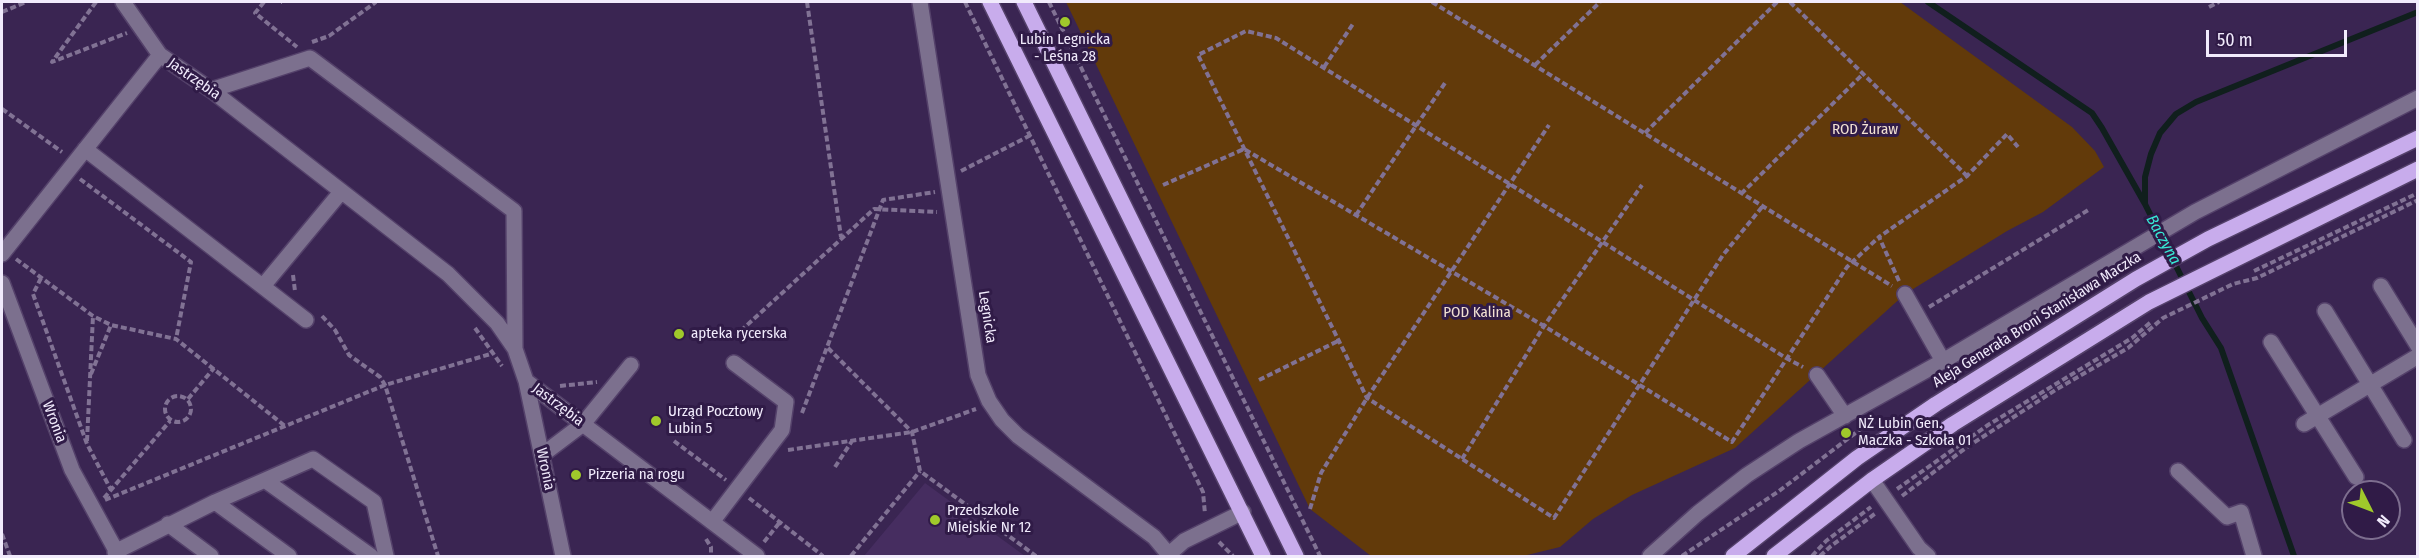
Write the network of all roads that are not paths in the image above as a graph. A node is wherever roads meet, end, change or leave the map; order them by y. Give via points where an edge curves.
1 (123, 2) edge
2 (920, 2) edge
3 (990, 2) edge
4 (1024, 2) edge
5 (160, 55) junction
6 (211, 90) junction
7 (2418, 98) edge
8 (2418, 138) edge
9 (78, 147) junction
10 (2418, 169) edge
11 (341, 192) junction
12 (2, 254) edge
13 (2, 283) edge
14 (263, 286) junction
15 (2381, 286) dead end
16 (1905, 294) road end
17 (2325, 311) dead end
18 (313, 317) road end
19 (2271, 342) dead end
20 (2418, 346) edge
21 (515, 349) junction
22 (2418, 356) edge
23 (1943, 361) junction
24 (734, 363) dead end
25 (631, 365) dead end
26 (1817, 375) road end
27 (526, 381) junction
28 (2370, 384) junction
29 (1845, 416) junction
30 (2318, 416) junction
31 (583, 424) junction
32 (2304, 424) dead end
33 (2404, 440) dead end
34 (542, 455) junction
35 (2178, 471) dead end
36 (2356, 477) dead end
37 (1872, 480) junction
38 (266, 481) junction
39 (215, 502) junction
40 (1243, 512) junction
41 (712, 522) junction
42 (168, 524) junction
43 (751, 552) edge
44 (117, 554) edge
45 (212, 556) edge
46 (289, 556) edge
47 (371, 556) edge
48 (386, 556) edge
49 (563, 556) edge
50 (1169, 556) edge
51 (1263, 556) edge
52 (1296, 556) edge
53 (1650, 556) edge
54 (1733, 556) edge
55 (1774, 556) edge
56 (1929, 556) edge
57 (2254, 556) edge

1 - 5 street, Jastrzębia
2 - 50 street, Legnicka via 978,375 989,401 1018,436 1154,537
3 - 40 main road
4 - 52 main road
5 - 6 street, Jastrzębia
5 - 9 street, Jastrzębia
6 - 11 street, Jastrzębia
6 - 21 street via 310,58 514,211
7 - 23 street via 2195,212
8 - 54 main road, Aleja Generała Broni Stanisława Maczka via 2208,239 2136,279 1857,458
9 - 12 street, Jastrzębia
9 - 14 street
10 - 37 main road via 2149,302 1953,424
11 - 14 street
11 - 21 street, Jastrzębia via 448,274 496,323
13 - 44 street, Wronia via 72,470
14 - 18 street
15 - 20 street
16 - 23 street
17 - 28 street
19 - 30 street
21 - 27 street, Jastrzębia
22 - 28 street
23 - 29 street
24 - 41 street via 786,402 782,430
25 - 31 street
26 - 29 street
27 - 31 street, Jastrzębia
27 - 34 street, Wronia
28 - 30 street
28 - 33 street
29 - 53 street via 1747,476
30 - 32 street
30 - 36 street
31 - 34 street
31 - 41 street, Jastrzębia
34 - 49 street, Wronia
35 - 57 street via 2227,517 2241,512
37 - 55 main road
37 - 56 street via 1919,548
38 - 39 street
38 - 47 street
38 - 48 street via 313,459 374,502
39 - 42 street
39 - 46 street
40 - 50 street via 1184,541
40 - 51 main road
41 - 43 street, Jastrzębia
42 - 44 street
42 - 45 street

